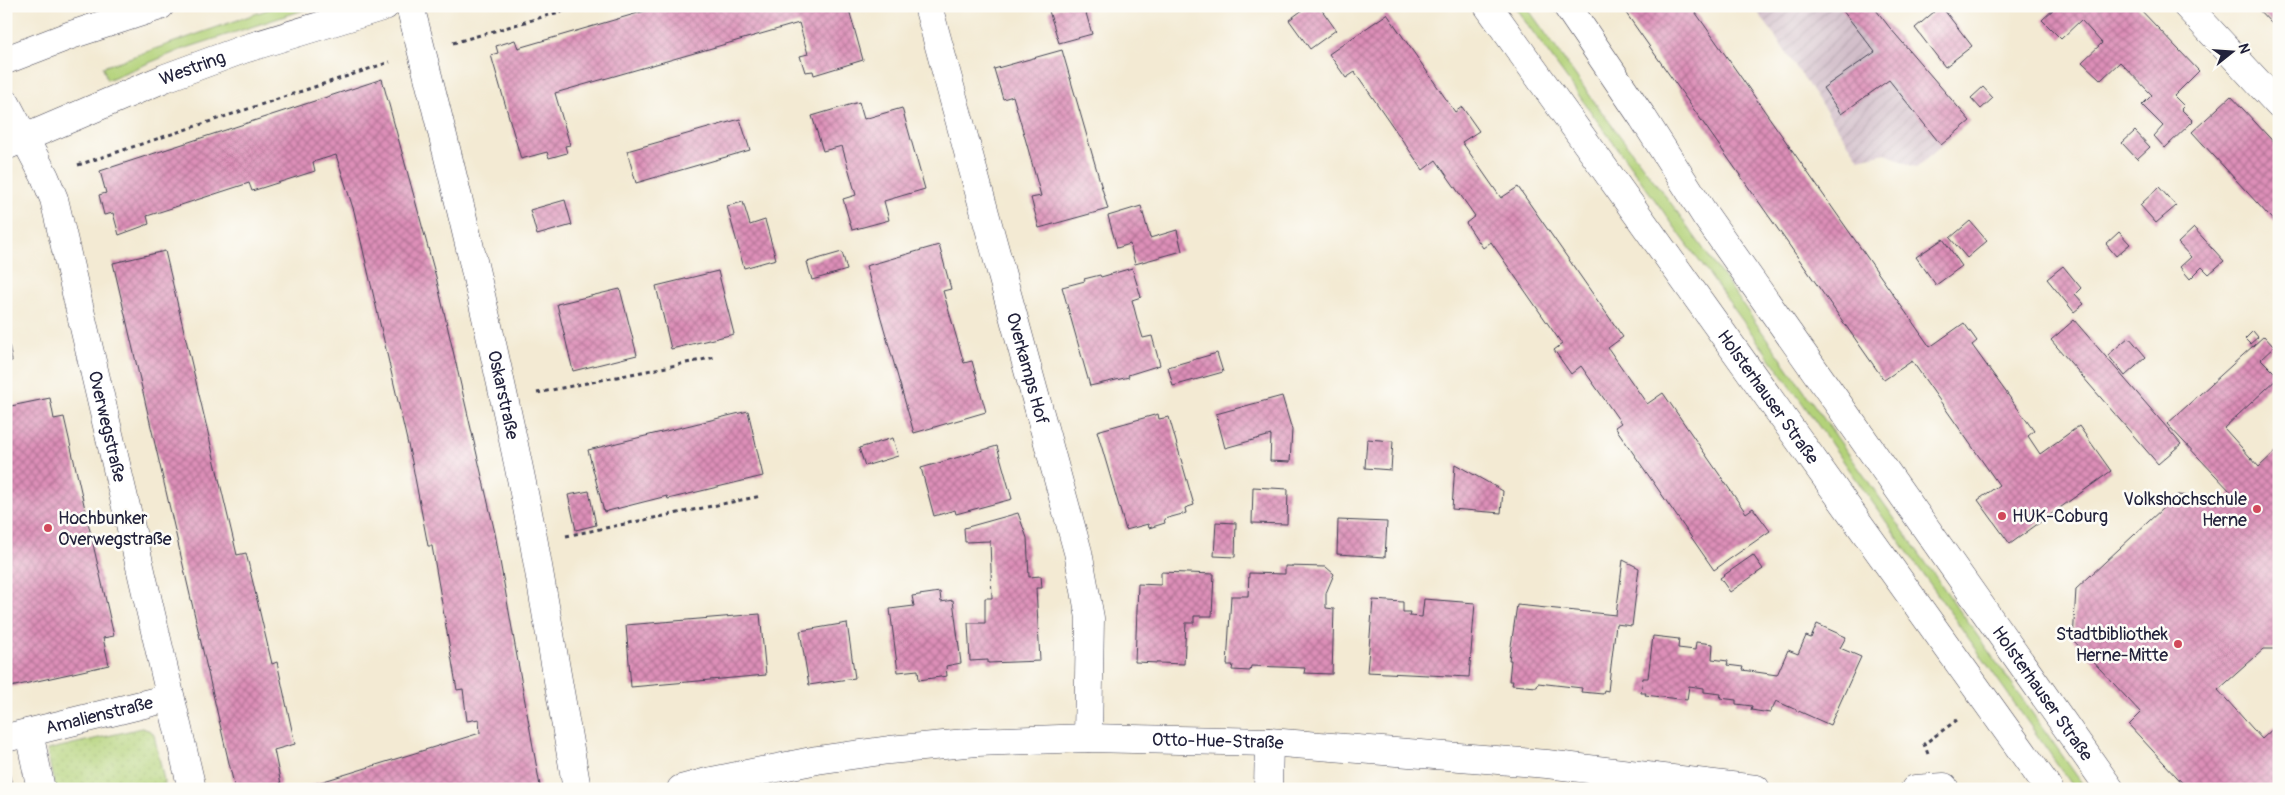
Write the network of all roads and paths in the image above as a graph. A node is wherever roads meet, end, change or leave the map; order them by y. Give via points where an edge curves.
1 (160, 6) edge
2 (385, 6) edge
3 (410, 6) edge
4 (580, 6) edge
5 (928, 6) edge
6 (1488, 6) edge
7 (1567, 6) edge
8 (2187, 6) edge
9 (422, 52) junction
10 (6, 60) edge
11 (6, 103) edge
12 (2279, 105) edge
13 (16, 142) edge
14 (45, 177) junction
15 (716, 357) dead end
16 (504, 400) junction
17 (761, 496) dead end
18 (533, 542) junction
19 (169, 698) junction
20 (1986, 699) junction
21 (18, 736) edge
22 (1088, 738) junction
23 (1269, 742) junction
24 (1944, 787) joint
25 (41, 789) edge
26 (192, 789) edge
27 (577, 789) edge
28 (681, 789) edge
29 (1268, 789) edge
30 (1756, 789) edge
31 (1915, 789) edge
32 (2049, 789) edge
33 (2110, 789) edge

1 - 10 street
2 - 13 street, Westring via 244,49 165,78
3 - 9 street, Oskarstraße
4 - 9 path
5 - 22 street, Overkamps Hof via 1078,552 1090,618
6 - 20 street, Holsterhauser Straße
7 - 33 street, Holsterhauser Straße via 1705,215
8 - 12 street
9 - 14 path
9 - 16 street, Oskarstraße
11 - 13 street, Overwegstraße
13 - 14 street, Overwegstraße
14 - 19 street, Overwegstraße via 54,198
15 - 16 path
16 - 18 street, Oskarstraße
17 - 18 path
18 - 27 street, Oskarstraße
19 - 21 street, Amalienstraße
19 - 26 street, Overwegstraße
20 - 24 path via 1924,744
20 - 32 street, Holsterhauser Straße
21 - 25 street, Amalienstraße
22 - 23 street, Otto-Hue-Straße
22 - 28 street, Otto-Hue-Straße via 977,742 890,750 817,760
23 - 29 street
23 - 30 street, Otto-Hue-Straße via 1547,764
24 - 31 street

